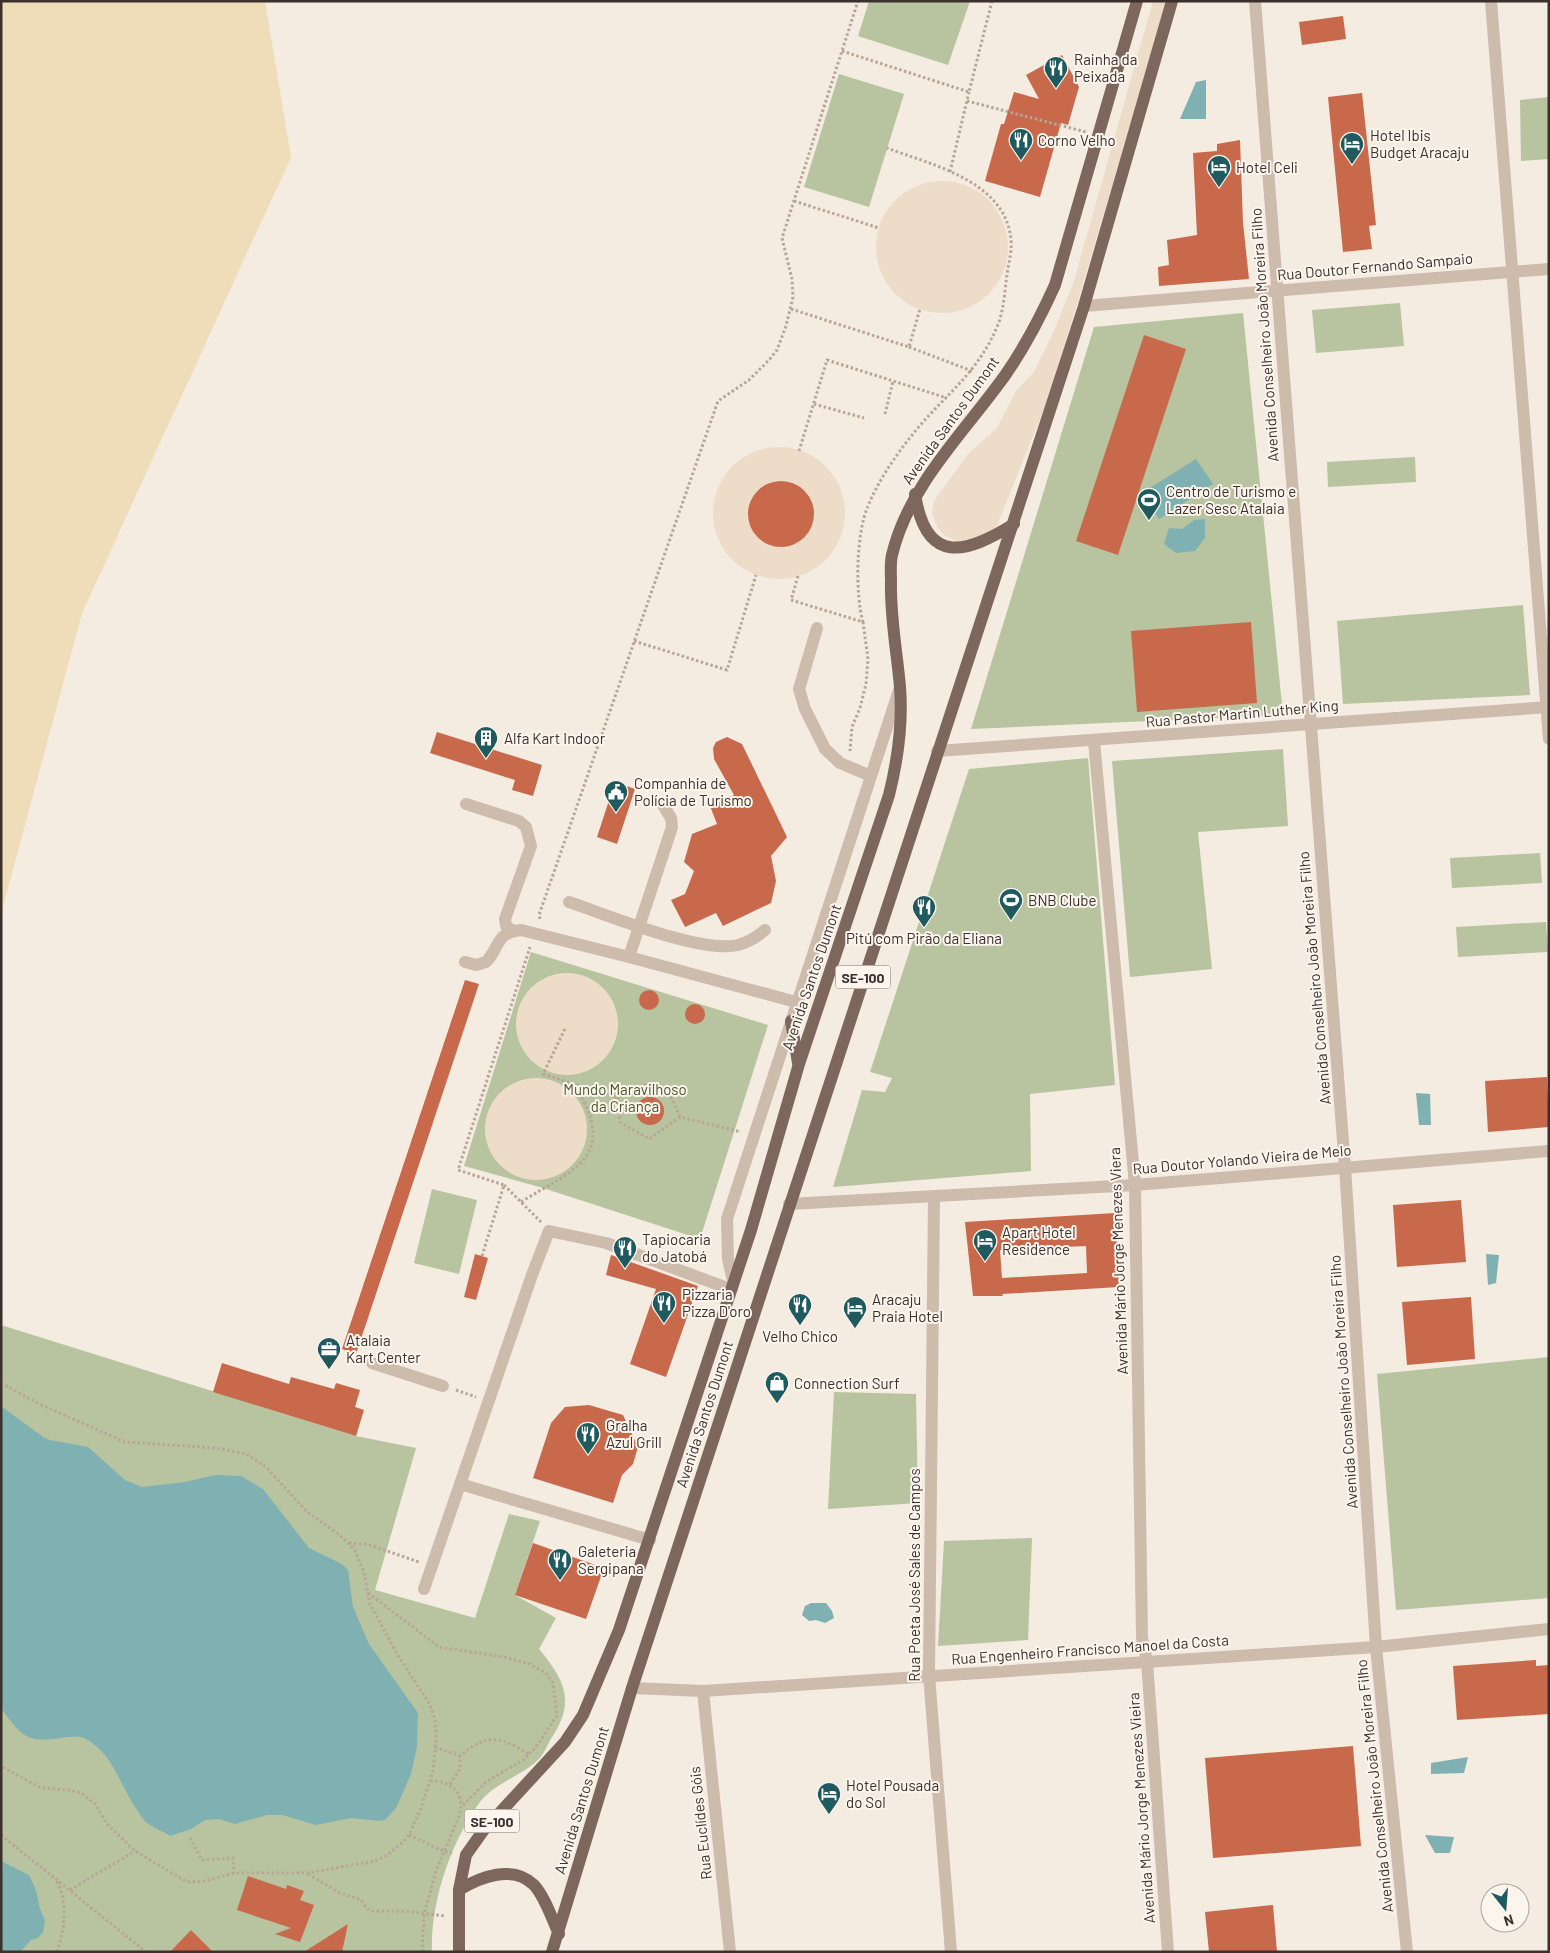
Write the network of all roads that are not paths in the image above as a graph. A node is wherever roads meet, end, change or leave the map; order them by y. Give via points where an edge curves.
1 (1137, 1) edge
2 (1172, 1) edge
3 (1255, 1) edge
4 (1491, 1) edge
5 (1549, 269) edge
6 (1512, 271) junction
7 (1278, 290) junction
8 (1084, 306) junction
9 (915, 494) junction
10 (1014, 524) junction
11 (817, 628) dead end
12 (900, 687) junction
13 (1548, 707) edge
14 (1310, 723) junction
15 (1549, 739) edge
16 (1094, 741) junction
17 (937, 751) junction
18 (870, 776) junction
19 (466, 804) dead end
20 (663, 805) dead end
21 (569, 902) dead end
22 (640, 926) junction
23 (765, 930) dead end
24 (513, 931) junction
25 (629, 956) junction
26 (465, 962) dead end
27 (796, 1002) junction
28 (791, 1021) junction
29 (798, 1064) junction
30 (1549, 1152) edge
31 (1345, 1167) junction
32 (1135, 1185) junction
33 (934, 1198) junction
34 (789, 1204) junction
35 (731, 1285) junction
36 (372, 1363) dead end
37 (443, 1386) road end
38 (460, 1484) junction
39 (650, 1540) junction
40 (424, 1589) dead end
41 (1549, 1629) edge
42 (1376, 1646) junction
43 (1147, 1661) junction
44 (929, 1675) junction
45 (632, 1688) junction
46 (703, 1691) junction
47 (459, 1890) junction
48 (558, 1934) junction
49 (459, 1952) edge
50 (552, 1952) edge
51 (730, 1952) edge
52 (951, 1952) edge
53 (1168, 1952) edge
54 (1407, 1952) edge

1 - 9 main road, Avenida Santos Dumont / SE-100 via 1055,284 1036,327 1006,374
2 - 8 main road, Avenida Santos Dumont / SE-100
3 - 7 street, Avenida Conselheiro João Moreira Filho
4 - 6 street
5 - 6 street, Rua Doutor Fernando Sampaio
6 - 7 street, Rua Doutor Fernando Sampaio
6 - 13 street
7 - 8 street, Rua Doutor Fernando Sampaio
7 - 14 street, Avenida Conselheiro João Moreira Filho
8 - 10 main road, Avenida Santos Dumont / SE-100
9 - 10 main road via 924,526 944,546 969,547
9 - 12 main road, Avenida Santos Dumont / SE-100 via 891,557 891,600
10 - 17 main road, Avenida Santos Dumont / SE-100
11 - 18 street via 799,689 805,709 825,749 840,764
12 - 18 street
12 - 29 main road, Avenida Santos Dumont / SE-100 via 898,759 891,786
13 - 14 street, Rua Pastor Martin Luther King
13 - 15 street
14 - 16 street, Rua Pastor Martin Luther King
14 - 31 street, Avenida Conselheiro João Moreira Filho
16 - 17 street, Rua Pastor Martin Luther King
16 - 32 street, Avenida Mário Jorge Menezes Viera
17 - 34 main road, Avenida Santos Dumont / SE-100
18 - 27 street
19 - 24 street via 519,820 529,835 531,846 505,919 506,926
20 - 22 street via 672,827
21 - 22 street
22 - 23 street via 696,943 737,945 754,939
22 - 25 street
24 - 25 street via 521,930
24 - 26 street via 500,938 486,962
25 - 27 street
27 - 28 street
28 - 29 main road
28 - 35 street via 727,1219
29 - 35 main road, Avenida Santos Dumont / SE-100
30 - 31 street, Rua Doutor Yolando Vieira de Melo
31 - 32 street, Rua Doutor Yolando Vieira de Melo
31 - 42 street, Avenida Conselheiro João Moreira Filho
32 - 33 street, Rua Doutor Yolando Vieira de Melo
32 - 43 street, Avenida Mário Jorge Menezes Viera via 1142,1638
33 - 34 street, Rua Doutor Yolando Vieira de Melo
33 - 44 street, Rua Poeta José Sales de Campos
34 - 45 main road, Avenida Santos Dumont / SE-100
35 - 38 street via 606,1243 549,1231
35 - 39 main road, Avenida Santos Dumont / SE-100
36 - 37 street
38 - 39 street
38 - 40 street
39 - 47 main road, Avenida Santos Dumont / SE-100 via 619,1630 583,1715 565,1742 483,1831 466,1855
41 - 42 street, Rua Engenheiro Francisco Manoel da Costa
42 - 43 street, Rua Engenheiro Francisco Manoel da Costa
42 - 54 street, Avenida Conselheiro João Moreira Filho
43 - 44 street, Rua Engenheiro Francisco Manoel da Costa
43 - 53 street, Avenida Mário Jorge Menezes Vieira
44 - 46 street, Rua Engenheiro Francisco Manoel da Costa
44 - 52 street, Rua Poeta José Sales de Campos
45 - 46 street, Rua Engenheiro Francisco Manoel da Costa
45 - 48 main road, Avenida Santos Dumont / SE-100
46 - 51 street, Rua Euclídes Góis
47 - 48 main road via 475,1880 493,1876 510,1873 523,1878 534,1886
47 - 49 main road, Avenida Santos Dumont / SE-100
48 - 50 main road, Avenida Santos Dumont / SE-100

